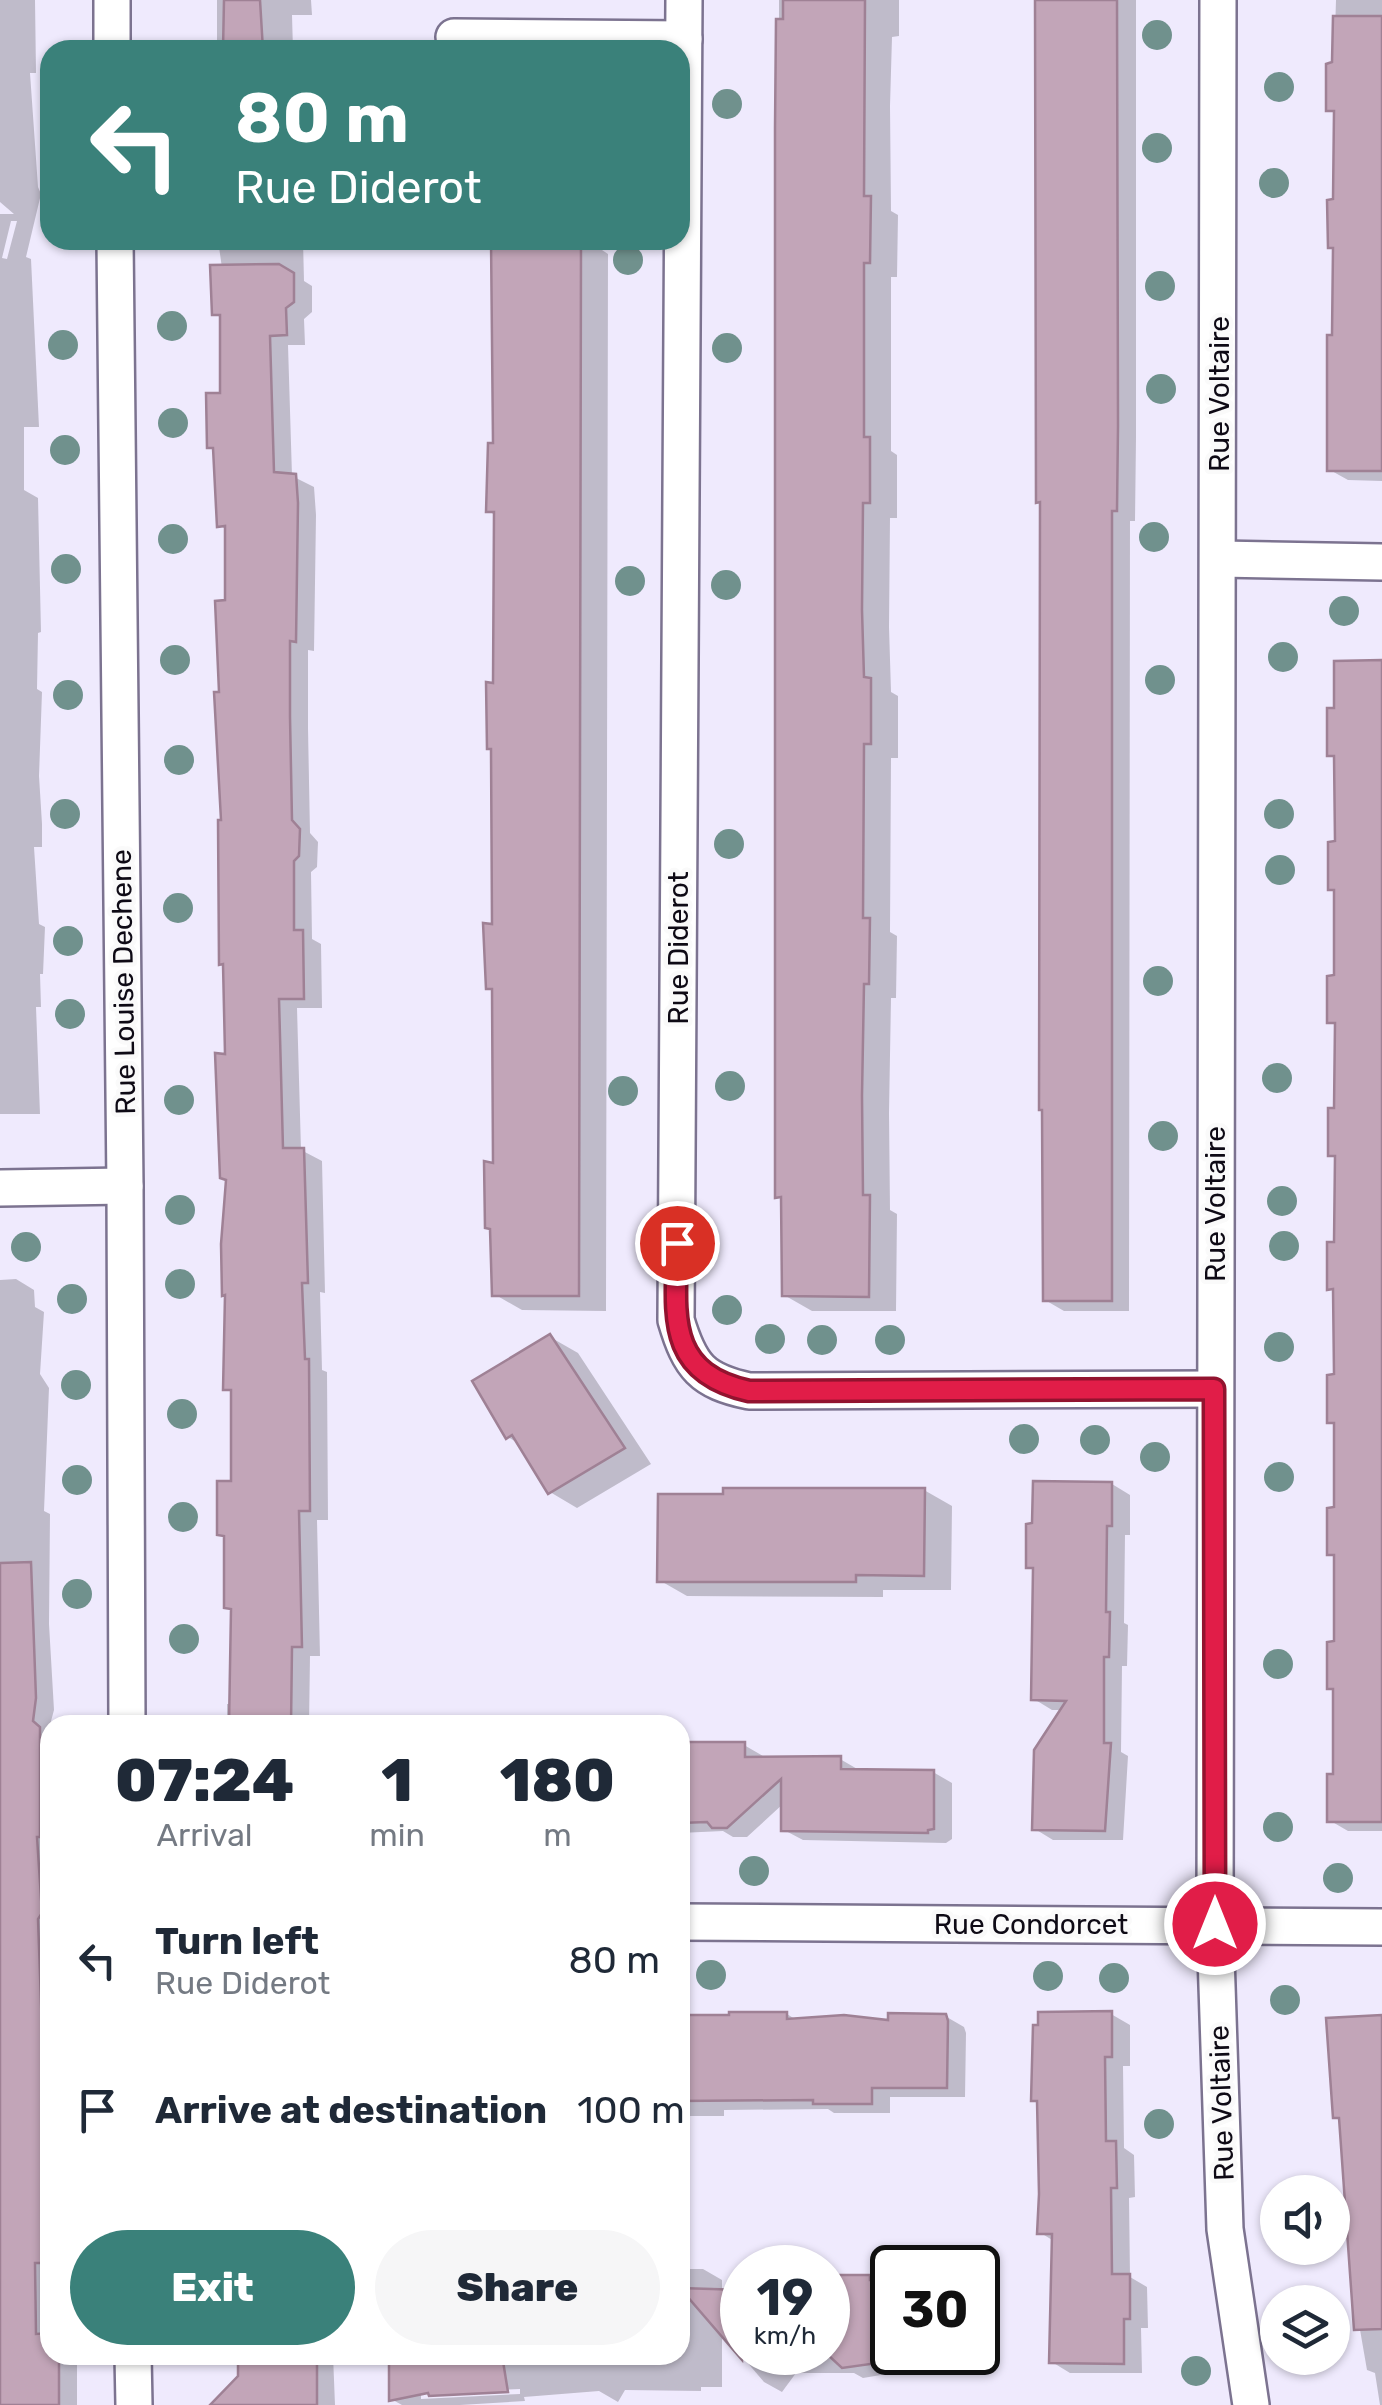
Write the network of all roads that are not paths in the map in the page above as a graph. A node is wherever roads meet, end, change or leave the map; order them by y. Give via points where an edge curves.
1 (112, 0) edge
2 (684, 0) edge
3 (1218, 0) edge
4 (454, 37) dead end
5 (112, 40) edge
6 (684, 40) joint
7 (115, 250) edge
8 (683, 250) edge
9 (1220, 559) junction
10 (1382, 562) edge
11 (126, 1186) junction
12 (0, 1188) edge
13 (1214, 1389) junction
14 (127, 1715) edge
15 (690, 1922) edge
16 (1215, 1924) junction
17 (1382, 1928) edge
18 (134, 2365) edge
19 (134, 2405) edge
20 (1251, 2405) edge

1 - 5 street
2 - 6 street, Rue Diderot
3 - 9 street, Rue Voltaire
4 - 6 street
7 - 11 street, Rue Louise Dechene
8 - 13 street, Rue Diderot via 676,1320 684,1348 701,1374 749,1391
9 - 10 street
9 - 13 street, Rue Voltaire
11 - 12 street
11 - 14 street, Rue Louise Dechene
13 - 16 street, Rue Voltaire
15 - 16 street, Rue Condorcet
16 - 17 street, Rue Condorcet
16 - 20 street, Rue Voltaire via 1225,2229
18 - 19 street

